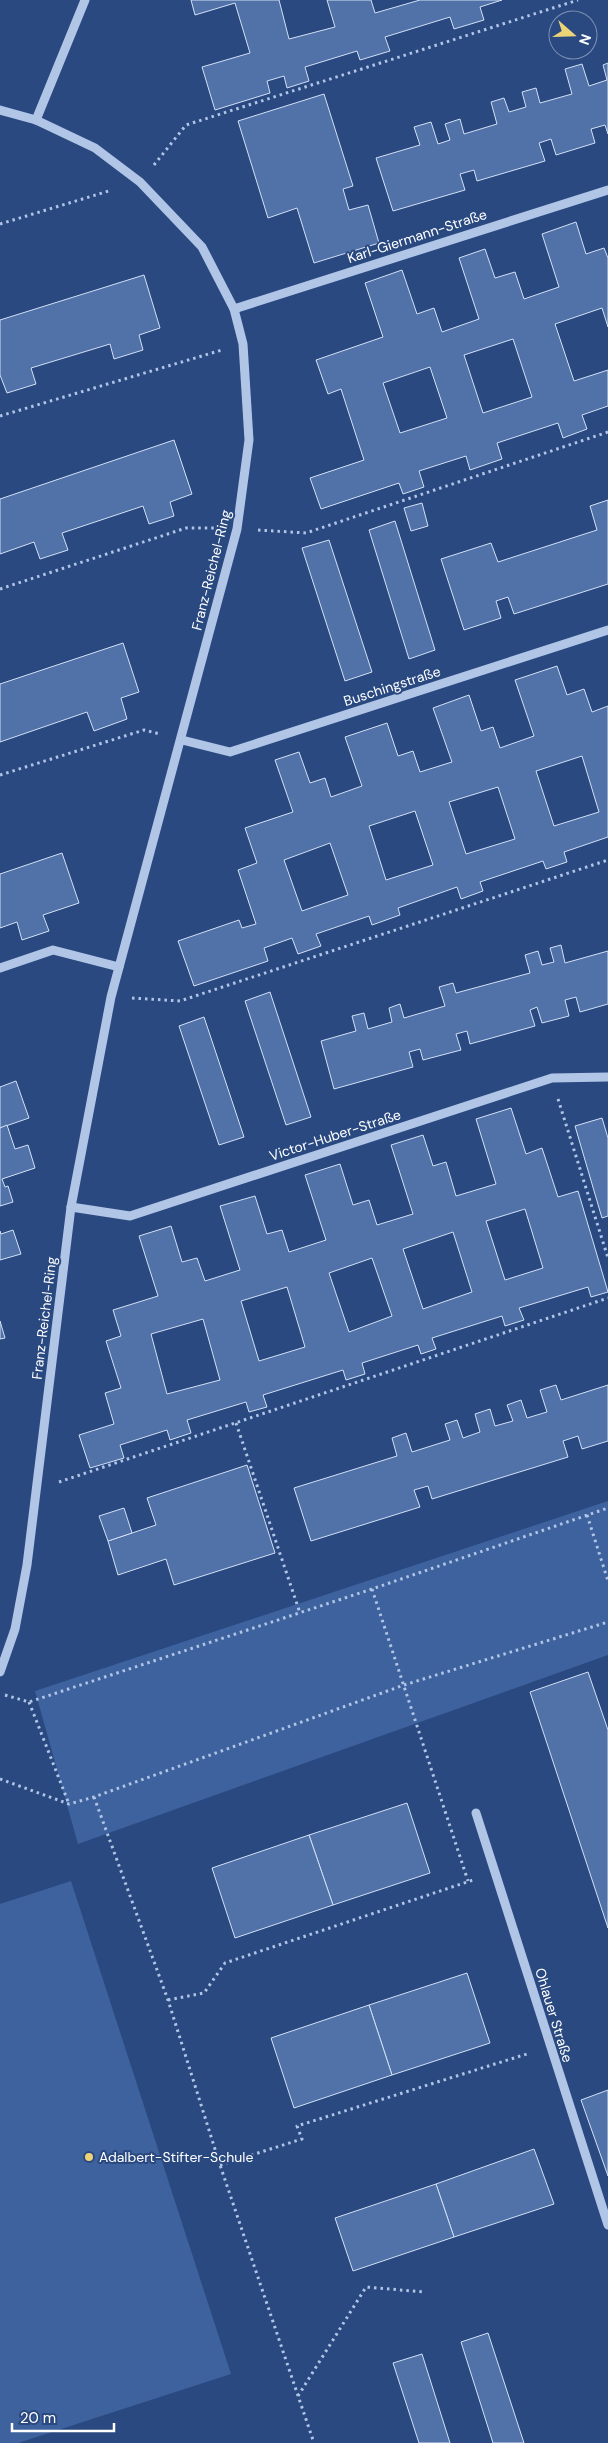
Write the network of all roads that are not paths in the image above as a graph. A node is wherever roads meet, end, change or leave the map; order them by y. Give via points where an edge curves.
1 (85, 0) edge
2 (0, 110) edge
3 (36, 120) junction
4 (608, 190) edge
5 (234, 309) junction
6 (608, 630) edge
7 (182, 740) junction
8 (119, 967) junction
9 (0, 968) edge
10 (608, 1077) edge
11 (71, 1207) junction
12 (0, 1672) edge
13 (476, 1813) dead end
14 (608, 2225) edge

1 - 3 street
2 - 3 street, Franz-Reichel-Ring
3 - 5 street, Franz-Reichel-Ring via 95,148 140,182 202,247
4 - 5 street, Karl-Giermann-Straße
5 - 7 street, Franz-Reichel-Ring via 243,344 249,440 237,529
6 - 7 street, Buschingstraße via 230,752
7 - 8 street, Franz-Reichel-Ring
8 - 9 street via 53,950
8 - 11 street, Franz-Reichel-Ring
10 - 11 street, Victor-Huber-Straße via 552,1078 130,1216
11 - 12 street, Franz-Reichel-Ring via 38,1490 16,1629
13 - 14 street, Ohlauer Straße

